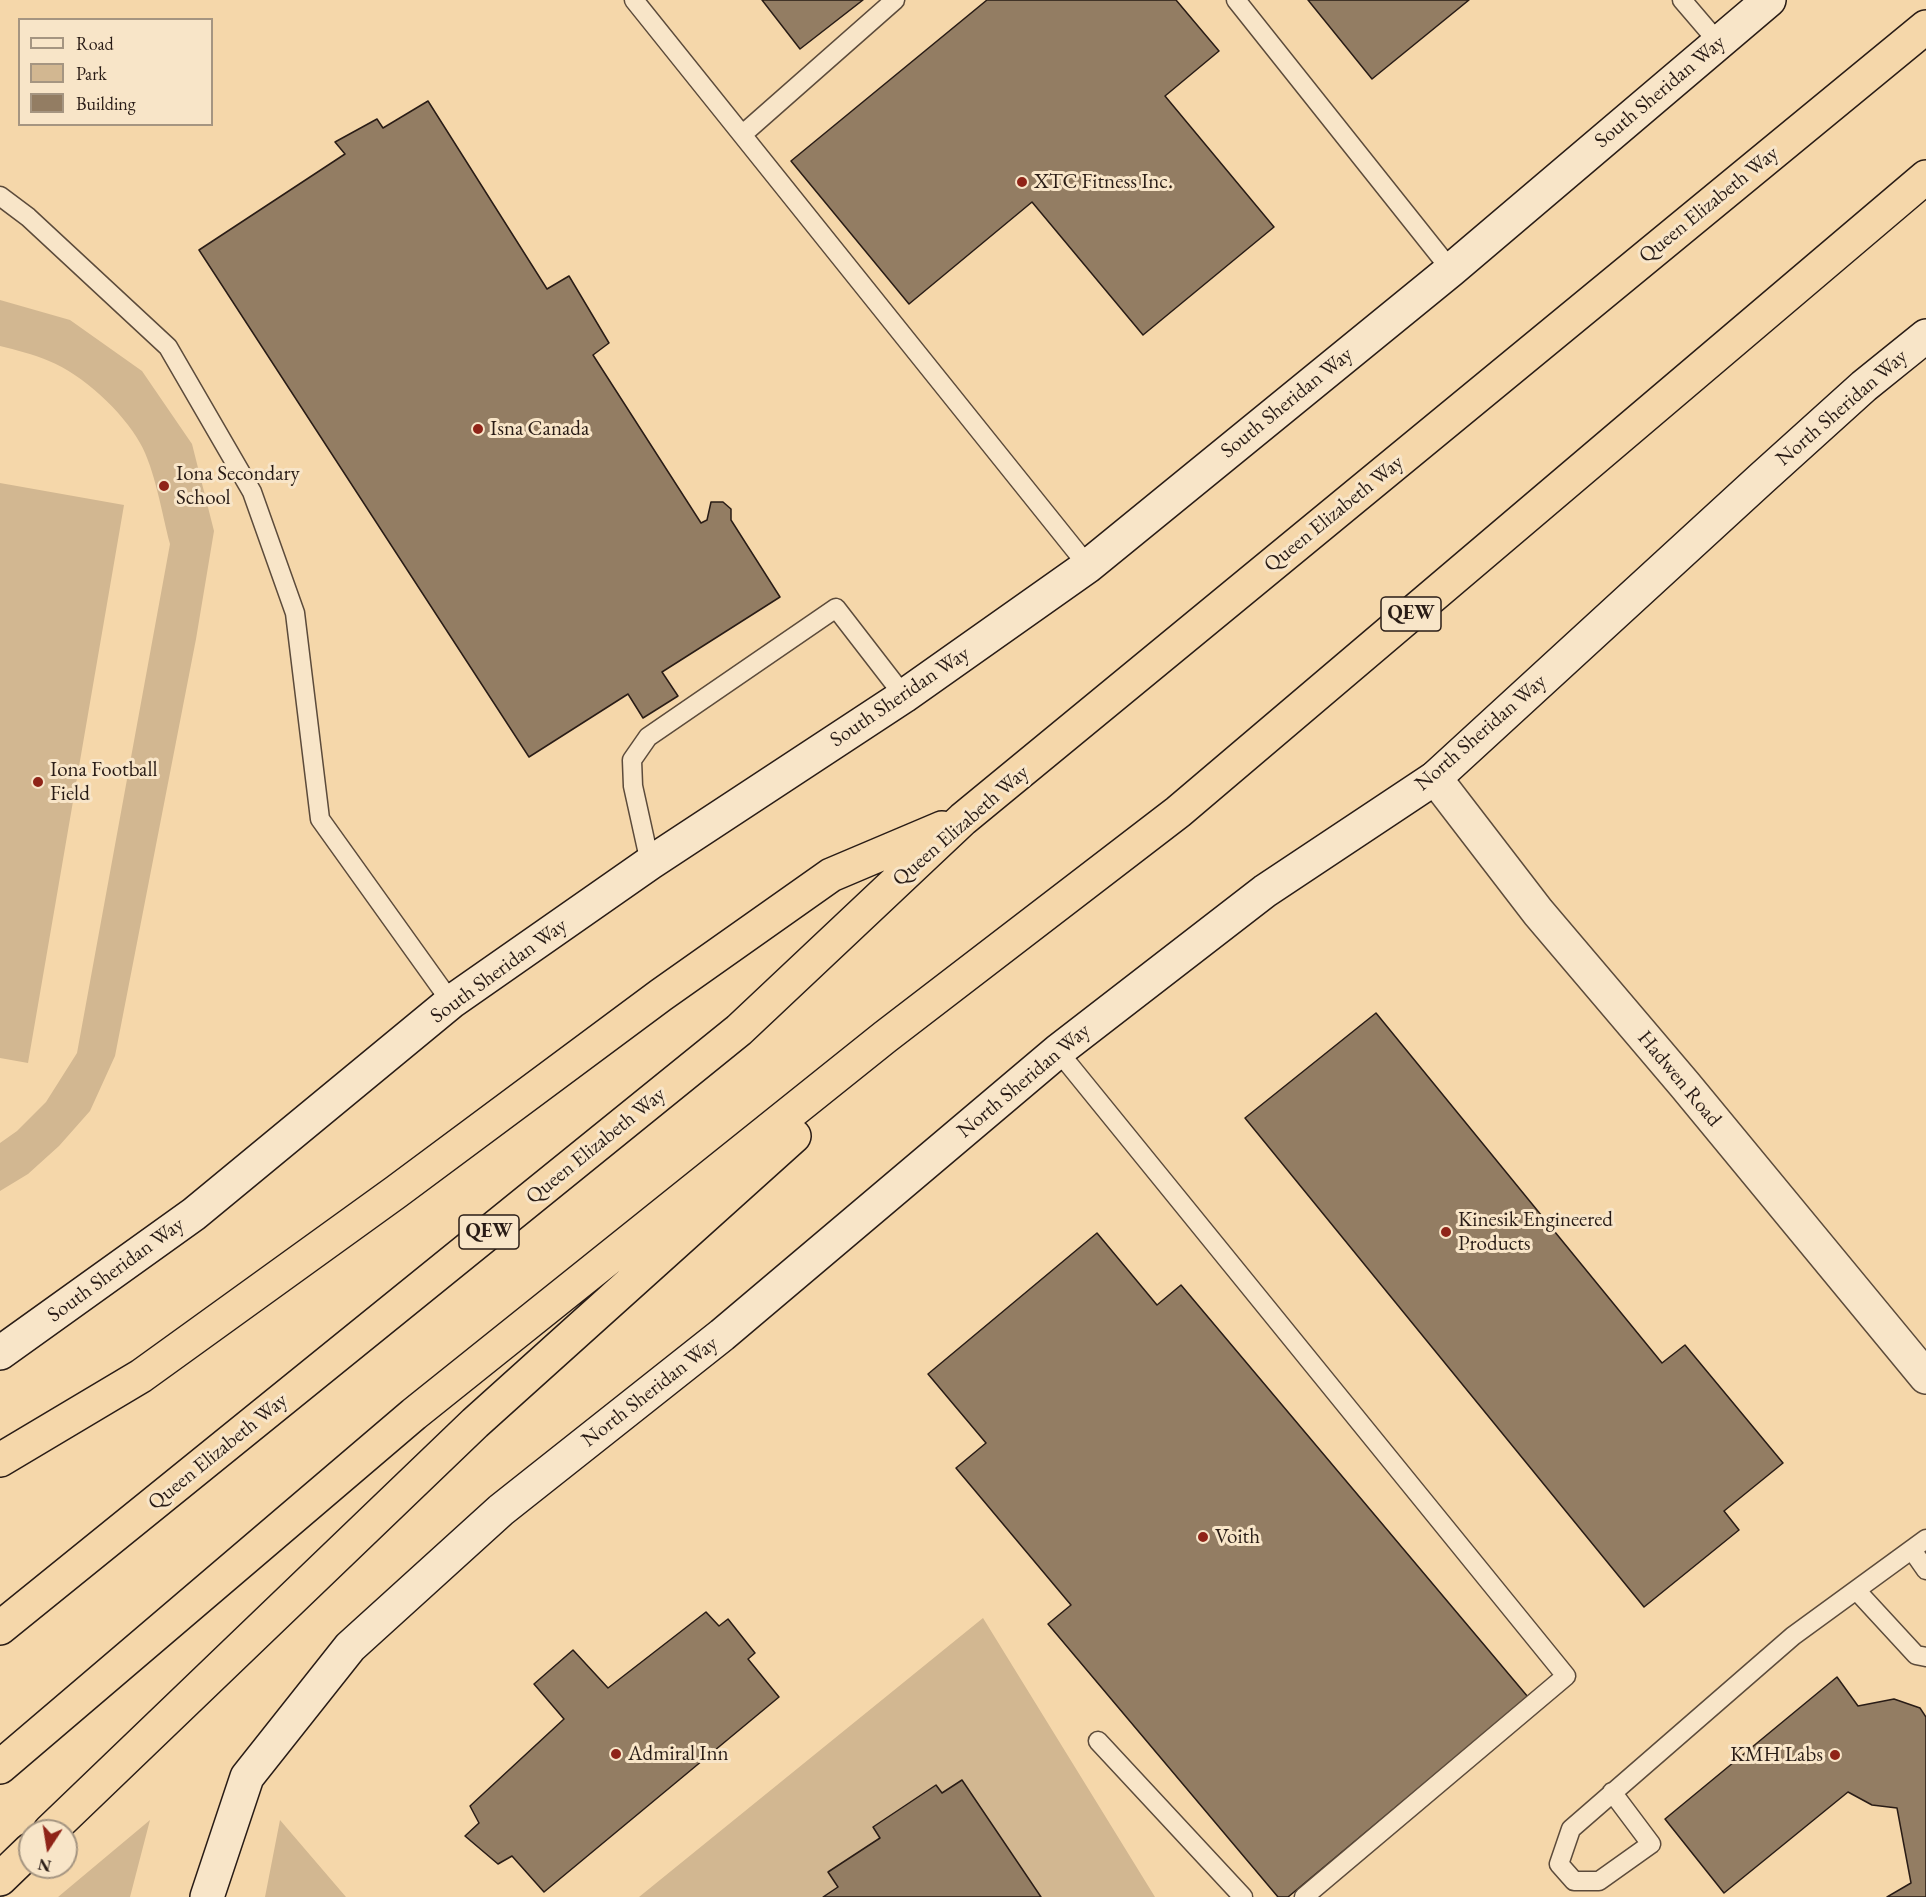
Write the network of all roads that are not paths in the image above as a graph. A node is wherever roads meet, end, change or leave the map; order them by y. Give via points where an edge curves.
1 (634, 0) edge
2 (895, 0) edge
3 (1236, 0) edge
4 (1682, 0) edge
5 (1770, 0) edge
6 (1926, 27) edge
7 (1718, 42) junction
8 (743, 134) junction
9 (1926, 177) edge
10 (0, 196) edge
11 (1451, 270) junction
12 (1926, 336) edge
13 (1088, 566) junction
14 (904, 696) junction
15 (1435, 778) junction
16 (963, 819) junction
17 (650, 863) junction
18 (451, 1002) junction
19 (885, 1037) junction
20 (1058, 1051) junction
21 (0, 1353) edge
22 (1926, 1377) edge
23 (0, 1460) edge
24 (1919, 1544) edge
25 (1926, 1570) edge
26 (1857, 1591) junction
27 (0, 1628) edge
28 (1926, 1657) edge
29 (1098, 1741) dead end
30 (0, 1767) edge
31 (1612, 1792) junction
32 (63, 1819) edge
33 (18, 1862) edge
34 (0, 1879) edge
35 (207, 1897) edge
36 (1243, 1897) edge
37 (1304, 1897) edge

1 - 8 lane
2 - 8 lane
3 - 11 lane
4 - 7 lane
5 - 7 street, South Sheridan Way
6 - 16 highway, Queen Elizabeth Way / QEW
7 - 11 street, South Sheridan Way
8 - 13 lane
9 - 19 highway, QEW via 1178,812
10 - 18 lane via 28,217 168,347 252,492 295,613 320,819
11 - 13 street, South Sheridan Way
12 - 15 street, North Sheridan Way via 1786,456
13 - 14 street, South Sheridan Way
14 - 17 street, South Sheridan Way
14 - 17 lane via 836,608 648,737 632,760 633,786
15 - 20 street, North Sheridan Way via 1265,891
15 - 22 street, Hadwen Road via 1538,912
16 - 23 highway via 831,875 141,1376
16 - 27 highway, Queen Elizabeth Way / QEW via 739,1030
17 - 18 street, South Sheridan Way
18 - 21 street, South Sheridan Way via 194,1214
19 - 30 highway, QEW via 414,1414
19 - 32 highway via 812,1120 475,1424
20 - 35 street, North Sheridan Way via 722,1335 501,1510 350,1647 247,1777
20 - 37 lane via 1566,1677
24 - 25 lane
24 - 26 lane
26 - 28 lane via 1916,1654
26 - 31 lane via 1793,1636
29 - 36 lane
31 - 31 lane via 1571,1829 1559,1864 1574,1881 1599,1881 1651,1844
33 - 34 highway

